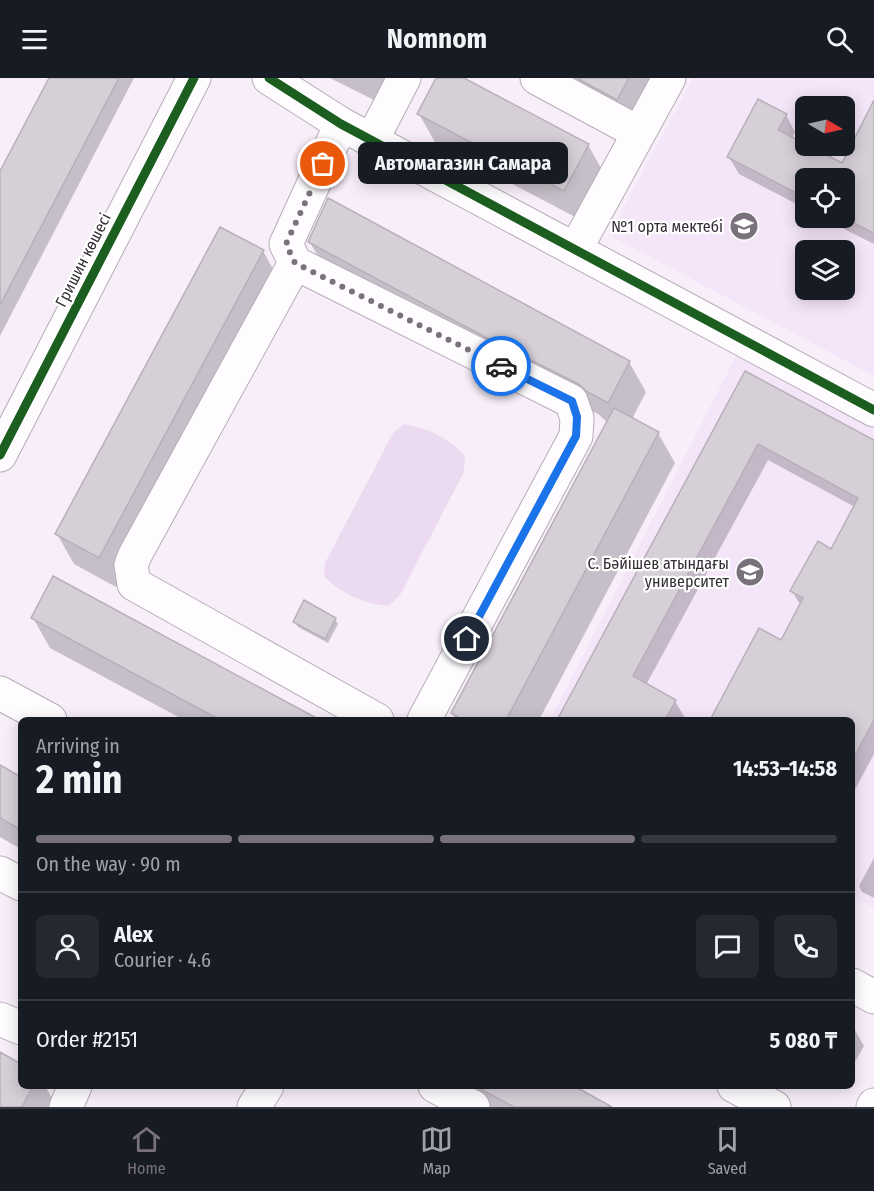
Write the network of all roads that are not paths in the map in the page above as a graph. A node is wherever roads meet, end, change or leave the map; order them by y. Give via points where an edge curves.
1 (194, 78) edge
2 (269, 78) edge
3 (404, 78) edge
4 (537, 78) edge
5 (669, 78) edge
6 (341, 124) junction
7 (639, 133) junction
8 (372, 140) junction
9 (575, 250) junction
10 (295, 263) junction
11 (874, 410) edge
12 (0, 455) edge
13 (0, 693) edge
14 (44, 717) edge
15 (372, 717) edge
16 (426, 717) edge
17 (0, 873) edge
18 (18, 882) edge
19 (855, 988) edge
20 (874, 997) edge
21 (0, 1019) edge
22 (18, 1027) edge
23 (74, 1089) edge
24 (265, 1089) edge
25 (440, 1089) edge
26 (740, 1089) edge
27 (66, 1107) edge
28 (254, 1107) edge
29 (473, 1107) edge
30 (774, 1107) edge

1 - 12 street, Гришин көшесі
2 - 6 street
3 - 8 street
4 - 7 street
5 - 7 street
6 - 8 street
6 - 10 street via 286,244
7 - 9 street
8 - 9 street
9 - 11 street
10 - 15 street via 135,555 131,566 134,584
10 - 16 street via 572,401 577,417 576,436
13 - 14 street
17 - 18 street
19 - 20 street
21 - 22 street
23 - 27 street
24 - 28 street
25 - 29 street
26 - 30 street

